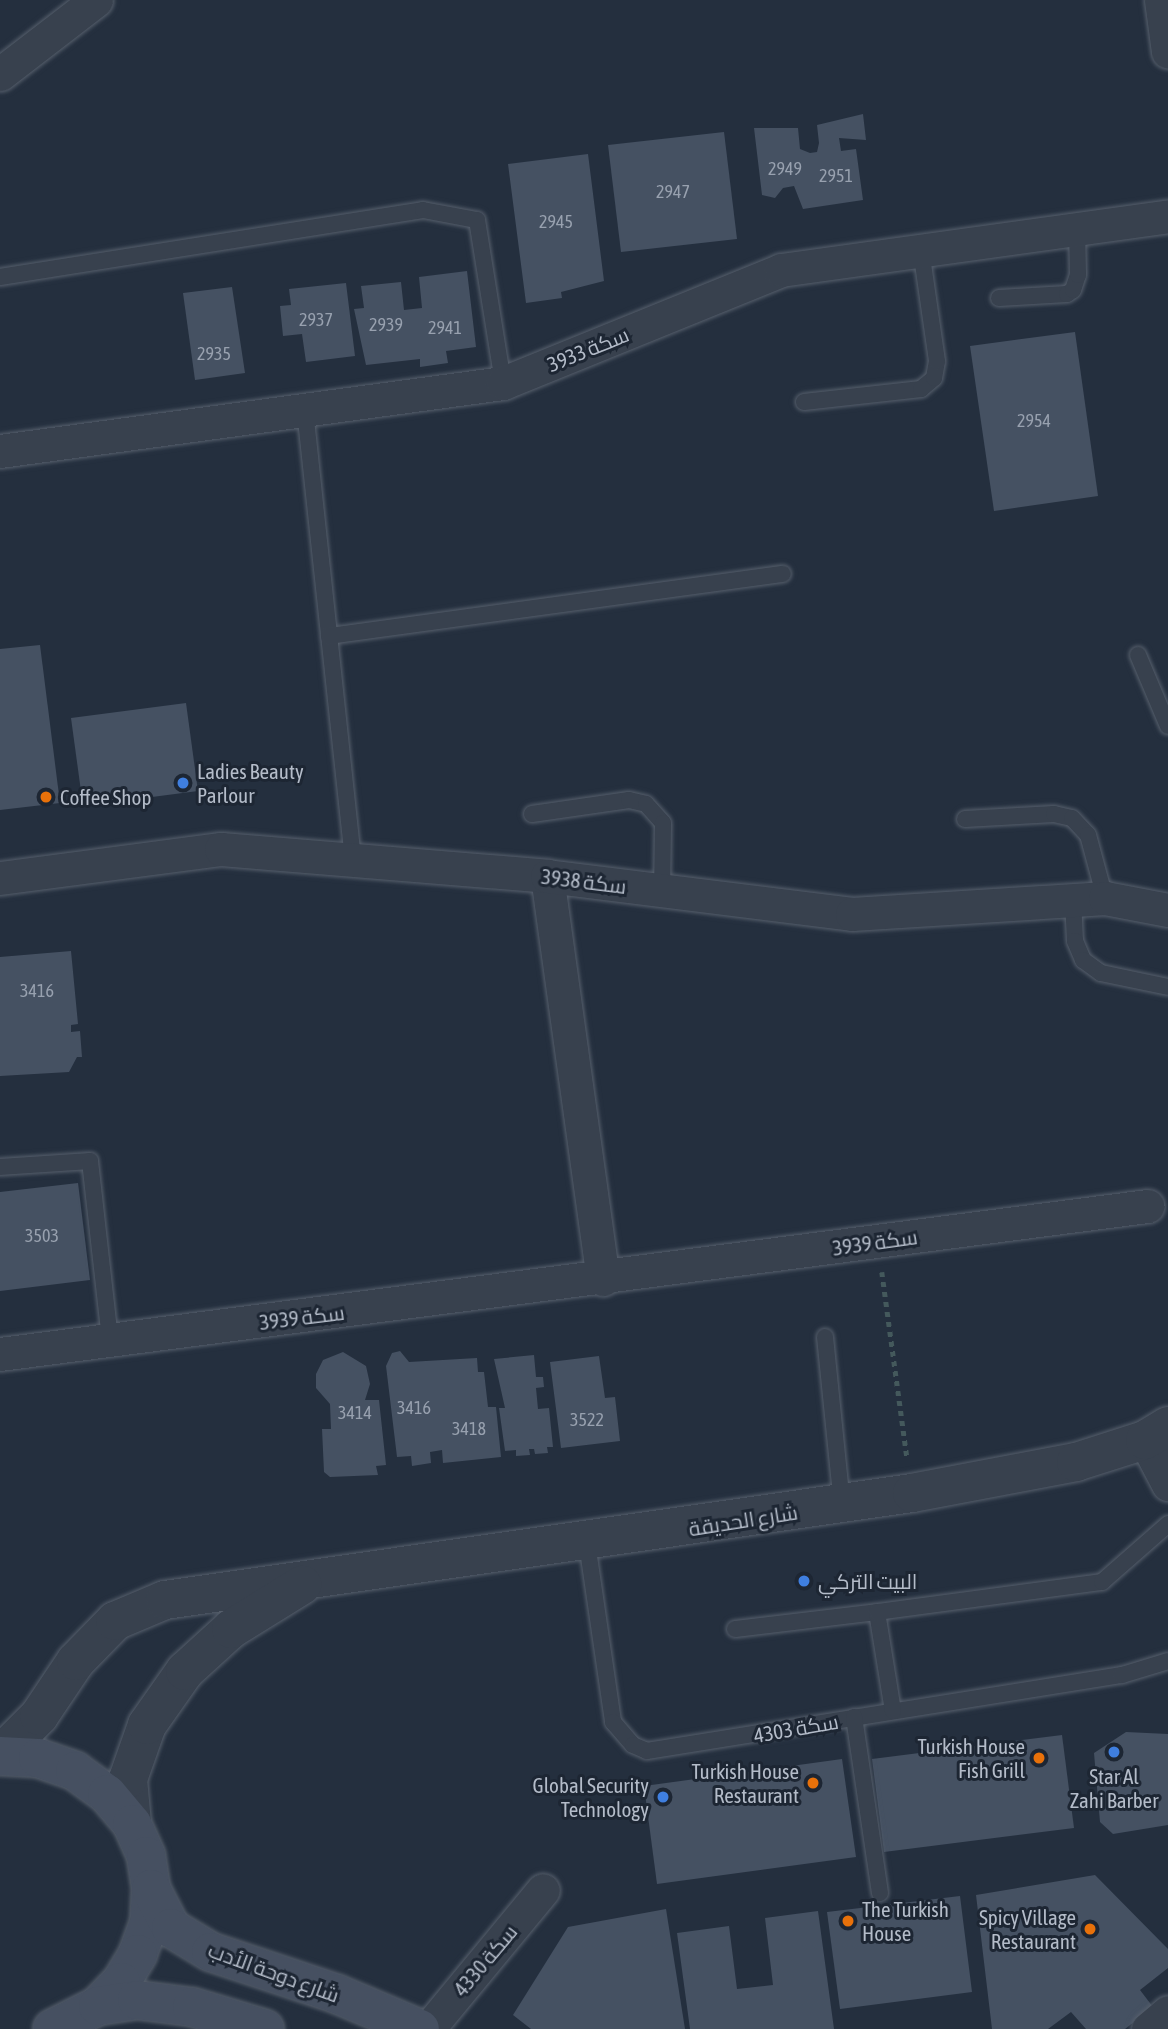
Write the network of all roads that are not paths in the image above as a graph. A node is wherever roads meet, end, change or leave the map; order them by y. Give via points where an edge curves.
1 (1161, 0) edge
2 (80, 6) edge
3 (1168, 52) edge
4 (0, 75) edge
5 (1168, 216) edge
6 (1077, 229) junction
7 (921, 250) junction
8 (0, 277) edge
9 (999, 298) dead end
10 (503, 383) junction
11 (803, 402) dead end
12 (305, 410) junction
13 (0, 451) edge
14 (783, 574) dead end
15 (329, 636) junction
16 (1138, 655) dead end
17 (1168, 726) edge
18 (532, 814) dead end
19 (965, 819) dead end
20 (353, 860) junction
21 (547, 876) junction
22 (0, 877) edge
23 (662, 891) junction
24 (1089, 899) junction
25 (1168, 909) edge
26 (1168, 987) edge
27 (0, 1167) edge
28 (1147, 1206) dead end
29 (603, 1279) junction
30 (825, 1337) dead end
31 (110, 1340) junction
32 (0, 1354) edge
33 (1157, 1433) edge
34 (1168, 1484) edge
35 (842, 1505) junction
36 (1168, 1524) edge
37 (587, 1543) junction
38 (310, 1581) junction
39 (877, 1612) junction
40 (735, 1629) dead end
41 (1168, 1661) edge
42 (893, 1711) junction
43 (854, 1717) junction
44 (0, 1756) edge
45 (132, 1824) junction
46 (151, 1889) junction
47 (542, 1890) dead end
48 (880, 1893) dead end
49 (98, 2006) junction
50 (1168, 2012) edge
51 (52, 2029) edge
52 (265, 2029) edge
53 (420, 2029) edge
54 (428, 2029) edge
55 (1148, 2029) edge

1 - 3 street
2 - 4 street
5 - 6 street, سكة 3933
6 - 7 street, سكة 3933
6 - 9 lane via 1078,275 1073,290
7 - 10 street, سكة 3933 via 781,270
7 - 11 lane via 937,361 934,378 921,389
8 - 10 lane via 423,210 477,220
10 - 12 street, سكة 3933
12 - 13 street, سكة 3933
12 - 15 lane
14 - 15 lane
15 - 20 lane
16 - 17 lane
18 - 23 lane via 629,800 646,804 663,823
19 - 24 lane via 1054,814 1072,818 1088,835
20 - 21 street, سكة 3938
20 - 22 street, سكة 3938 via 221,849
21 - 23 street, سكة 3938
21 - 29 street
23 - 24 street, سكة 3938 via 852,914
24 - 25 street, سكة 3938
24 - 26 lane via 1075,941 1083,960 1101,973
27 - 31 lane via 90,1161
28 - 29 street, سكة 3939
29 - 31 street, سكة 3939
30 - 35 lane
31 - 32 street, سكة 3939
33 - 34 street
33 - 35 street, شارع الحديقة via 1076,1462
35 - 37 street, شارع الحديقة
36 - 39 lane via 1102,1581
37 - 38 street, شارع الحديقة
37 - 43 lane, سكة 4303 via 609,1708 613,1722 633,1745 663,1751
38 - 44 street, شارع الحديقة via 165,1600 115,1621 76,1661 39,1716
38 - 45 street, شارع الحديقة via 231,1629 185,1671 147,1725 128,1779
39 - 40 lane
39 - 42 lane
41 - 42 lane, سكة 4303 via 1122,1675
42 - 43 lane, سكة 4303
43 - 48 lane
44 - 45 main road via 38,1758 75,1771 107,1794
45 - 46 main road via 146,1856
46 - 49 main road via 149,1923 138,1954 121,1982
46 - 53 main road, شارع دوحة الأدب via 172,1928 211,1952 337,1994
47 - 54 street, سكة 4330
49 - 51 main road
49 - 52 main road via 137,2000 192,2007
50 - 55 street

